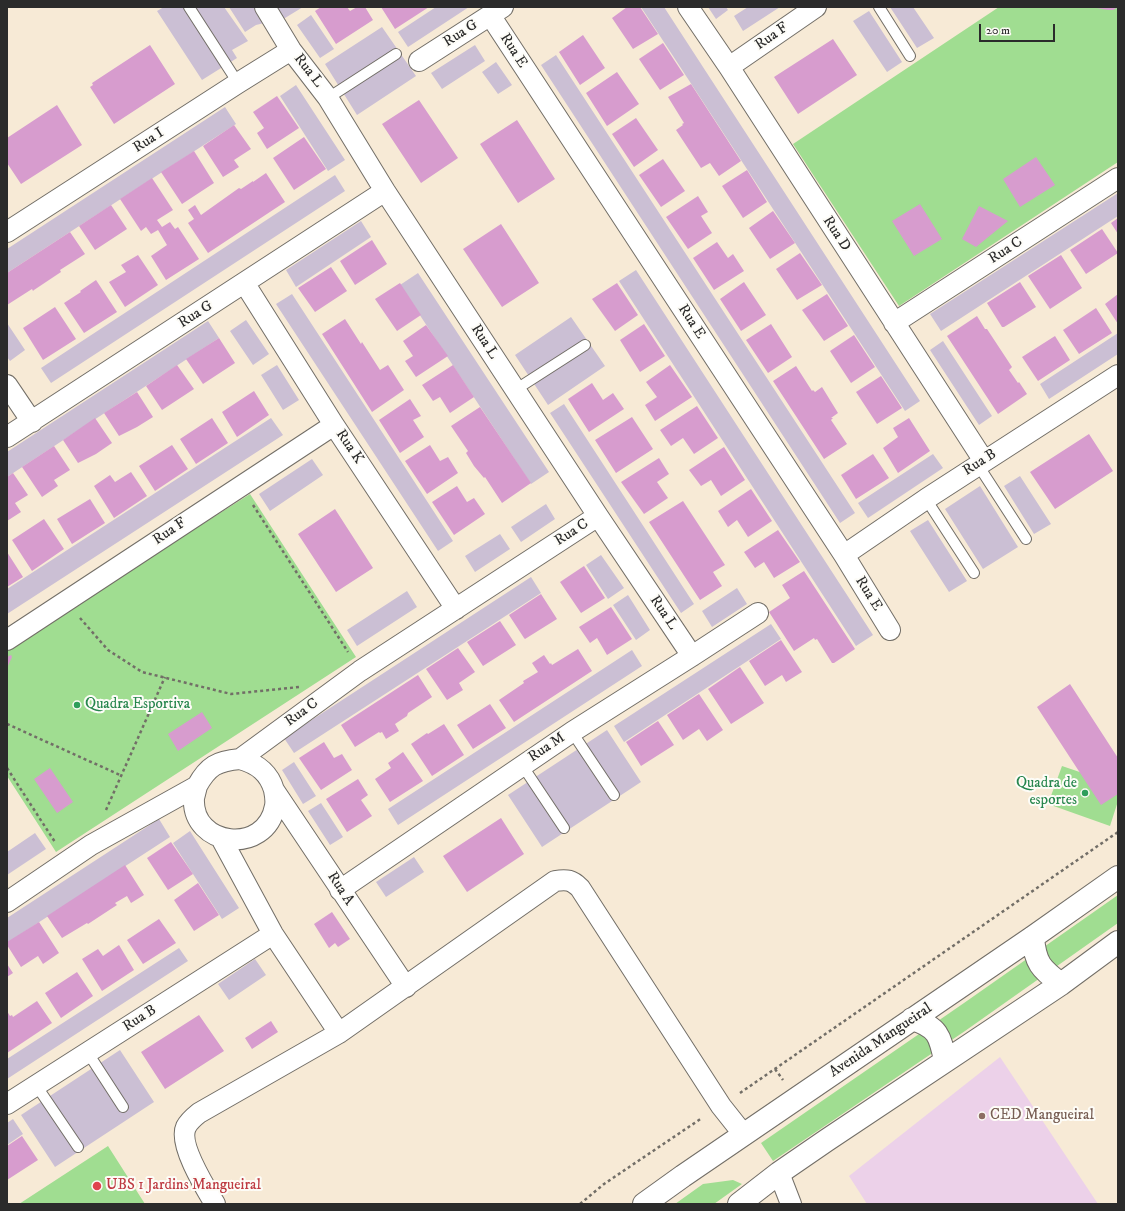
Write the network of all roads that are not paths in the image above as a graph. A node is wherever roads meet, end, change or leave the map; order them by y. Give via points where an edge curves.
1 (189, 7) edge
2 (265, 7) edge
3 (688, 7) edge
4 (816, 7) edge
5 (879, 7) edge
6 (497, 11) edge
7 (291, 50) junction
8 (396, 54) dead end
9 (910, 56) dead end
10 (419, 61) dead end
11 (729, 67) junction
12 (238, 83) junction
13 (328, 98) junction
14 (1118, 178) edge
15 (385, 191) junction
16 (7, 232) edge
17 (245, 284) junction
18 (894, 323) junction
19 (584, 345) dead end
20 (1118, 375) edge
21 (7, 385) edge
22 (515, 390) junction
23 (32, 422) junction
24 (334, 424) junction
25 (7, 437) edge
26 (981, 463) junction
27 (926, 499) junction
28 (598, 516) junction
29 (1026, 539) dead end
30 (844, 556) junction
31 (974, 573) dead end
32 (456, 609) junction
33 (758, 613) dead end
34 (890, 630) dead end
35 (7, 640) edge
36 (692, 656) junction
37 (572, 732) junction
38 (240, 759) junction
39 (522, 765) junction
40 (197, 786) junction
41 (274, 790) junction
42 (614, 795) dead end
43 (564, 828) dead end
44 (221, 838) junction
45 (1118, 877) edge
46 (340, 890) junction
47 (7, 902) edge
48 (274, 934) junction
49 (1033, 937) junction
50 (1118, 942) edge
51 (1061, 984) junction
52 (406, 987) junction
53 (912, 1019) junction
54 (339, 1033) junction
55 (88, 1053) junction
56 (945, 1060) junction
57 (36, 1085) junction
58 (7, 1104) edge
59 (123, 1107) dead end
60 (744, 1135) junction
61 (78, 1147) dead end
62 (780, 1173) junction
63 (215, 1204) edge
64 (644, 1204) edge
65 (738, 1204) edge
66 (791, 1204) edge

1 - 12 lane
2 - 7 street, Rua L
3 - 11 street, Rua D
4 - 11 street, Rua F
5 - 9 lane
6 - 10 street, Rua G
6 - 30 street, Rua E
7 - 12 street, Rua I
7 - 13 street, Rua L
8 - 13 lane
11 - 18 street, Rua D
12 - 16 street, Rua I
13 - 15 street, Rua L
14 - 18 street, Rua C
15 - 17 street, Rua G
15 - 22 street, Rua L
17 - 23 street, Rua G
17 - 24 street, Rua K
18 - 26 street, Rua D
19 - 22 lane
20 - 26 street, Rua B
21 - 23 street
22 - 28 street, Rua L
23 - 25 street, Rua G
24 - 32 street, Rua K
24 - 35 street, Rua F
26 - 27 street, Rua B
26 - 29 lane
27 - 30 street, Rua B
27 - 31 lane
28 - 32 street, Rua C
28 - 36 street, Rua L
30 - 34 street, Rua E
32 - 38 street, Rua C via 360,671
33 - 36 street, Rua M
36 - 37 street, Rua M
37 - 39 street, Rua M
37 - 42 lane
38 - 40 street, Rua C via 226,760 213,765 203,774
38 - 41 street, Rua A via 250,761 266,773
39 - 43 lane
39 - 46 street, Rua M
40 - 44 street, Rua A via 194,798 201,823
40 - 47 street, Rua C via 91,845
41 - 44 street, Rua A via 275,805 271,819 262,830 249,838 235,841
41 - 46 street, Rua A
44 - 48 street, Rua A
45 - 49 street, Avenida Mangueiral
46 - 52 street, Rua A
48 - 54 street, Rua A
48 - 55 street, Rua B
49 - 51 street via 1036,959 1049,975
49 - 53 street, Avenida Mangueiral
50 - 51 street
51 - 56 street
52 - 54 street
52 - 60 street via 555,881 570,880 580,888 721,1106
53 - 56 street via 924,1023 937,1034
53 - 60 street, Avenida Mangueiral
54 - 63 street via 199,1113 186,1127 186,1141 191,1160
55 - 57 street, Rua B
55 - 59 lane
56 - 62 street
57 - 58 street, Rua B
57 - 61 lane
60 - 64 street, Avenida Mangueiral
62 - 65 street
62 - 66 street

